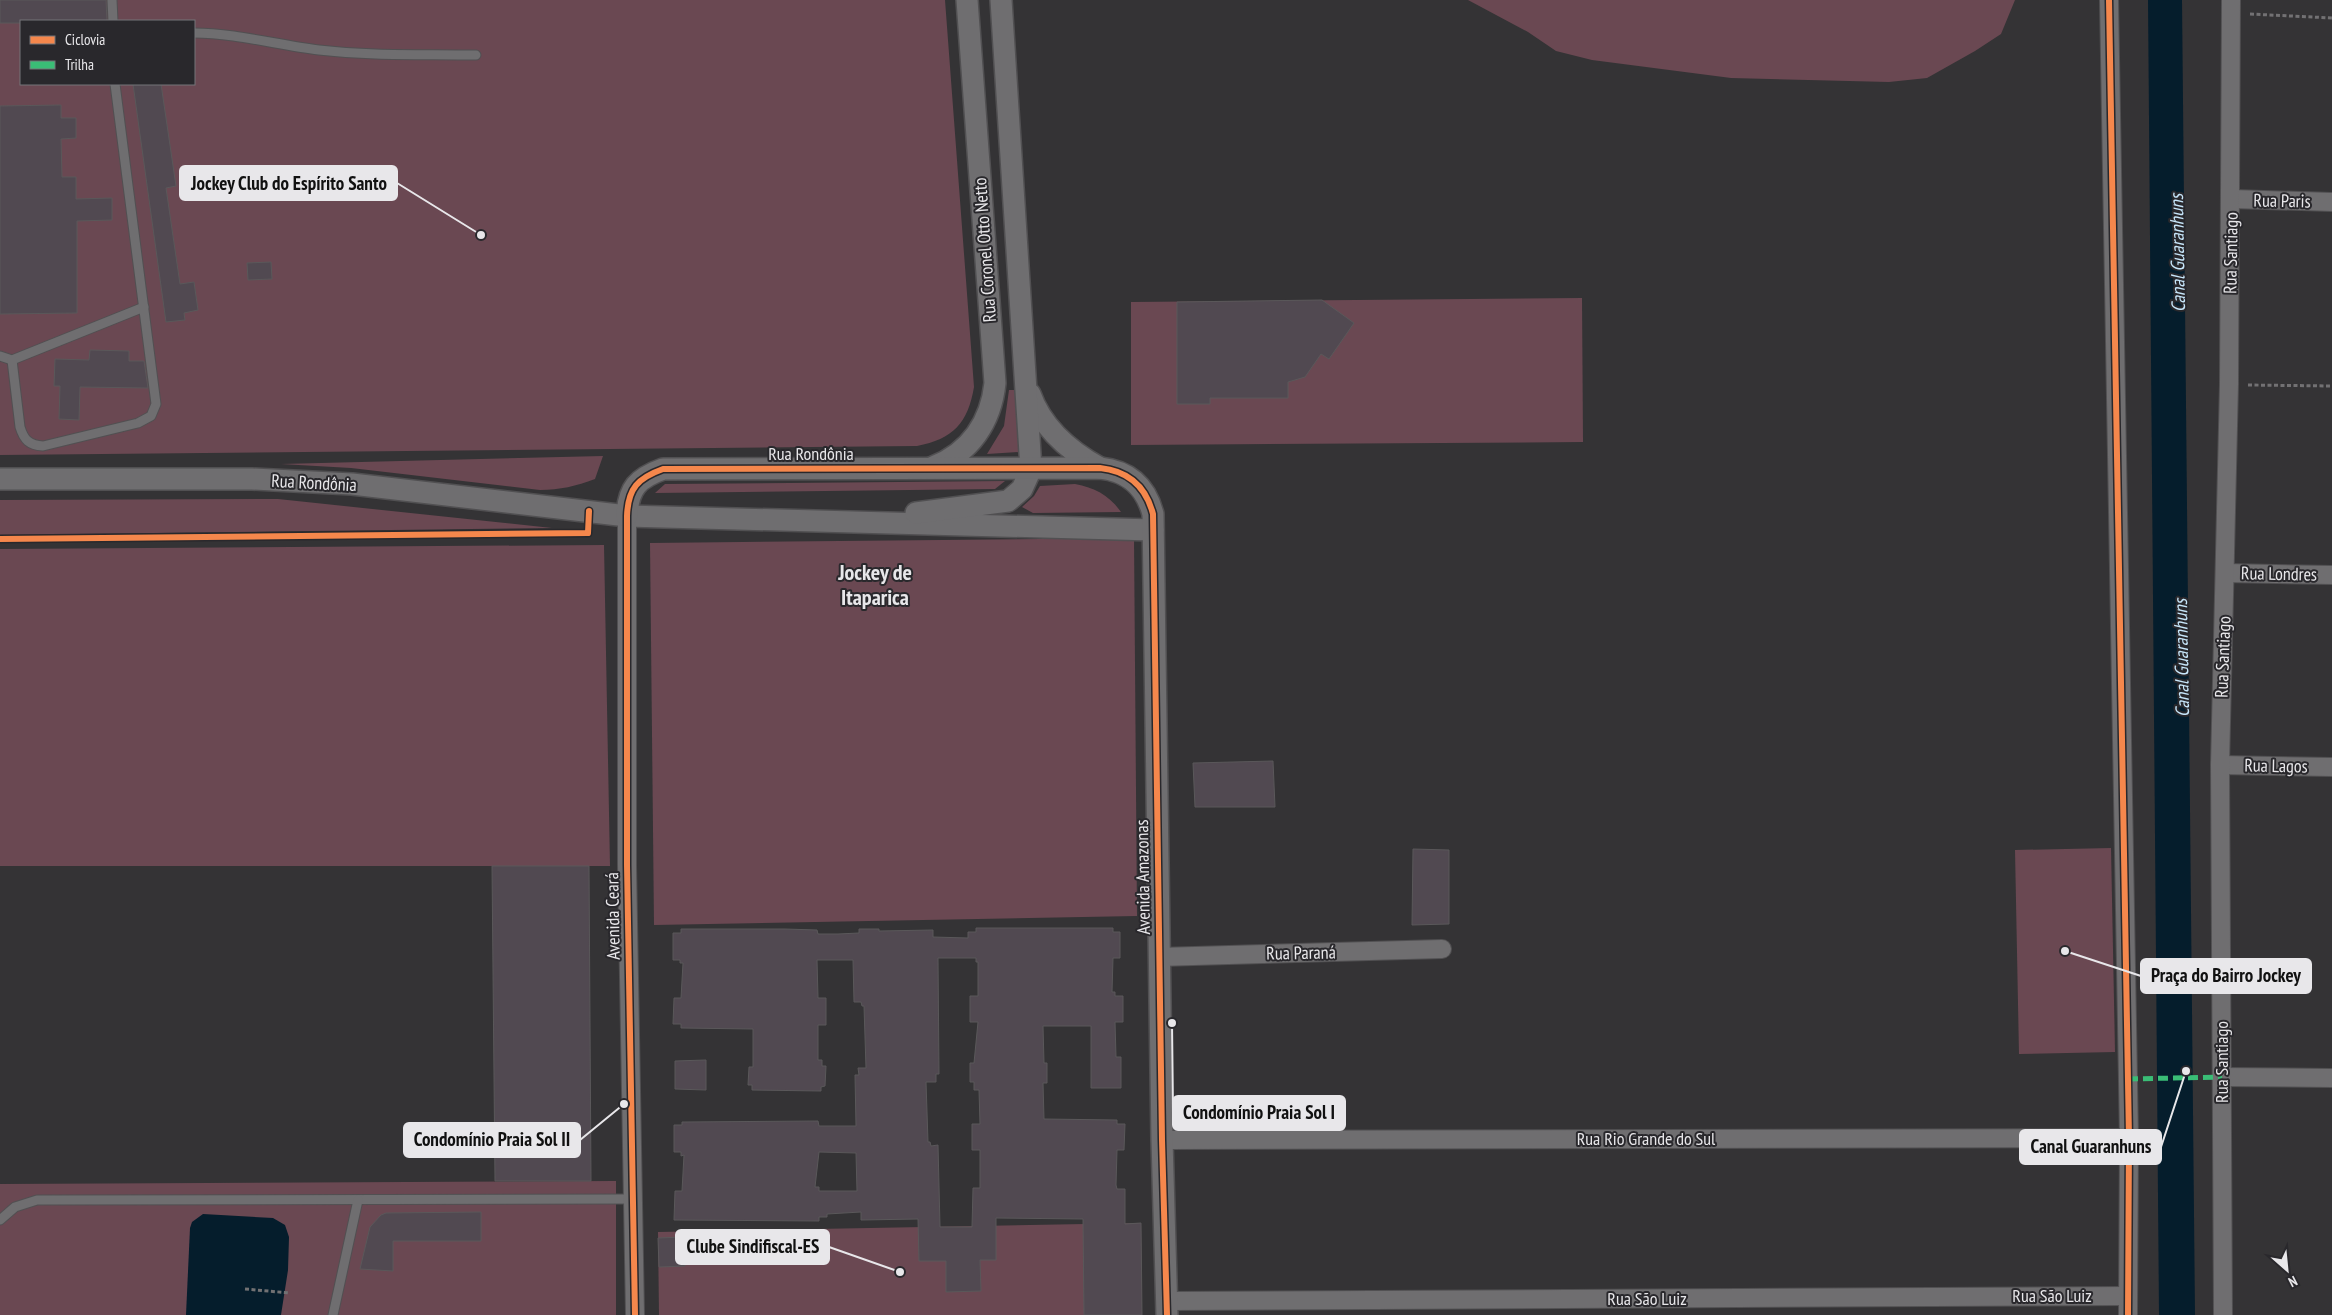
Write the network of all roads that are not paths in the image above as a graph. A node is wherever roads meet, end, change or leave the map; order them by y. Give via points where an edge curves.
1 (112, 0) edge
2 (967, 0) edge
3 (1001, 0) edge
4 (2109, 0) edge
5 (2231, 6) edge
6 (113, 20) edge
7 (195, 34) edge
8 (476, 55) dead end
9 (115, 85) edge
10 (2232, 199) junction
11 (2332, 202) edge
12 (144, 307) junction
13 (0, 356) edge
14 (12, 360) junction
15 (1025, 382) junction
16 (1031, 468) junction
17 (1100, 468) junction
18 (927, 469) junction
19 (0, 479) edge
20 (627, 516) junction
21 (839, 522) junction
22 (1153, 530) junction
23 (2226, 573) junction
24 (2332, 575) edge
25 (2220, 765) junction
26 (2332, 767) edge
27 (1442, 949) dead end
28 (1159, 957) junction
29 (2222, 1077) junction
30 (2332, 1078) edge
31 (2129, 1138) junction
32 (1162, 1140) junction
33 (633, 1199) junction
34 (358, 1200) junction
35 (0, 1220) edge
36 (2127, 1296) junction
37 (1167, 1308) edge
38 (333, 1315) edge
39 (635, 1315) edge
40 (2128, 1315) edge
41 (2223, 1315) edge

1 - 6 lane
2 - 18 street, Rua Coronel Otto Netto via 995,383 990,409 979,432 956,455
3 - 15 street, Rua Coronel Otto Netto
4 - 31 street
5 - 10 street, Rua Santiago
7 - 8 lane via 222,34 318,50
9 - 12 lane
10 - 11 street, Rua Paris
10 - 23 street, Rua Santiago
12 - 14 lane
12 - 14 lane via 156,404 151,416 138,424 43,446 32,445 23,437 20,427
13 - 14 lane
15 - 16 street, Rua Coronel Otto Netto
15 - 17 street via 1032,400 1054,433 1067,447
16 - 17 street, Rua Rondônia
16 - 18 street, Rua Rondônia
16 - 21 street via 1016,496 999,504
17 - 22 street, Avenida Amazonas via 1122,473 1139,485 1150,504
18 - 20 street, Rua Rondônia via 663,469 646,475 631,491
19 - 20 street, Rua Rondônia via 252,480 352,484
20 - 21 street, Rua Rondônia
20 - 33 street, Avenida Ceará via 627,865
21 - 22 street, Rua Rondônia
22 - 28 street, Avenida Amazonas
23 - 24 street, Rua Londres
23 - 25 street, Rua Santiago
25 - 26 street, Rua Lagos
25 - 29 street, Rua Santiago
27 - 28 street, Rua Paraná
28 - 32 street, Avenida Amazonas
29 - 30 street
29 - 41 street, Rua Santiago
31 - 32 street, Rua Rio Grande do Sul
31 - 36 street
32 - 37 street, Avenida Amazonas
33 - 34 lane
33 - 39 street, Avenida Ceará
34 - 35 lane via 37,1200 15,1207
34 - 38 lane
36 - 37 street, Rua São Luiz
36 - 40 street

